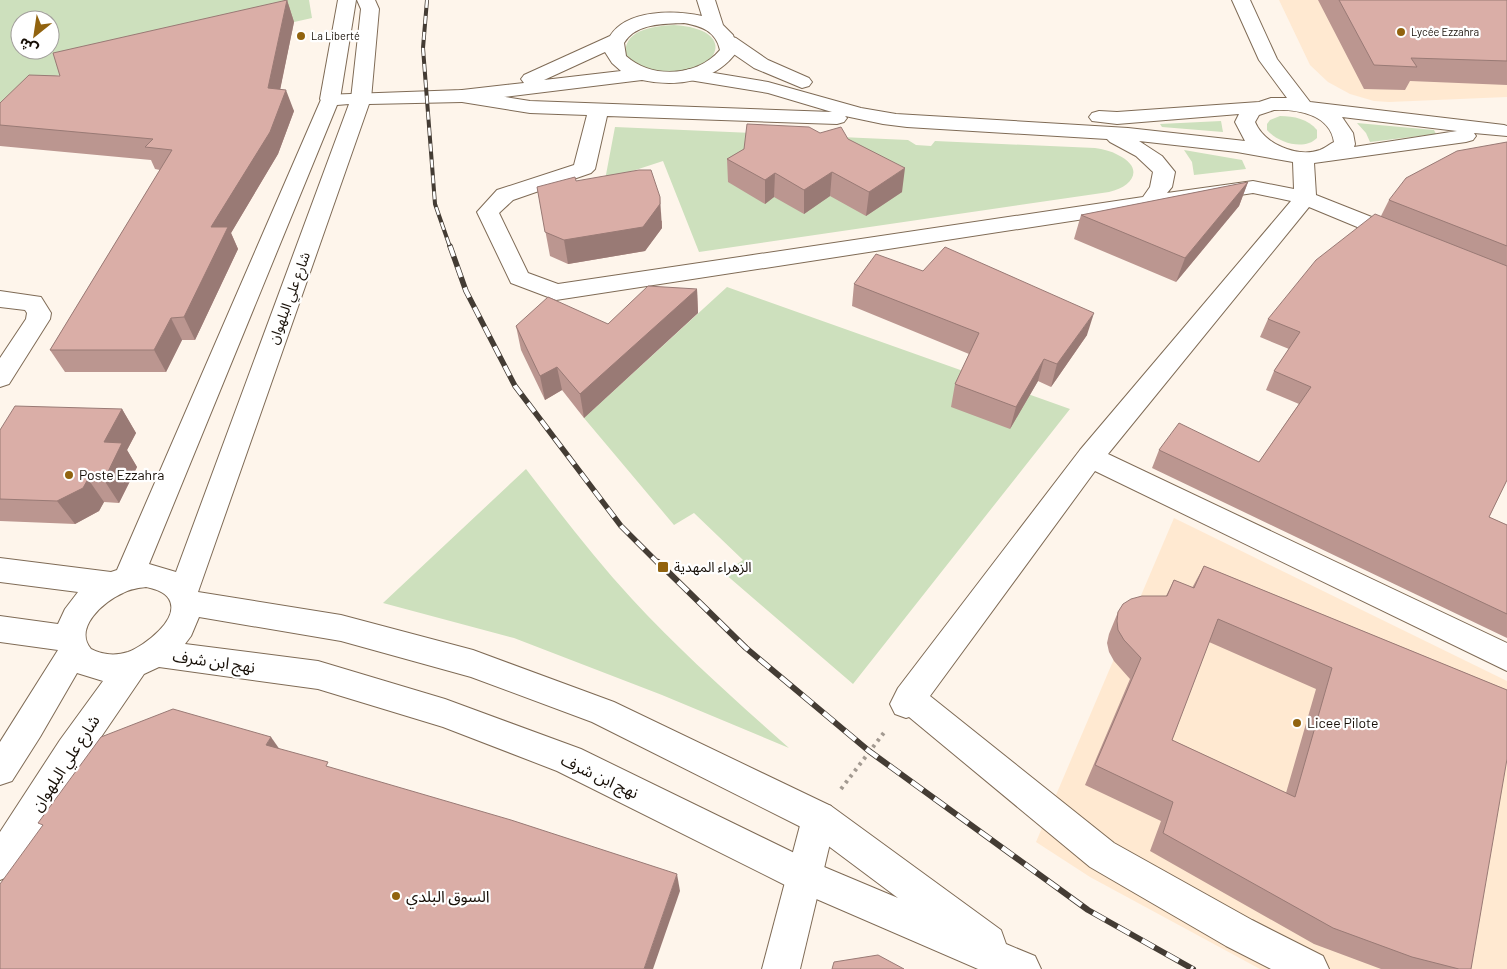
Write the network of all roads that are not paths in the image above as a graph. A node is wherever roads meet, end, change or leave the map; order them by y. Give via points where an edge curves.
1 (347, 0) edge
2 (366, 0) edge
3 (706, 0) edge
4 (1241, 0) edge
5 (653, 4) dead end
6 (636, 25) junction
7 (715, 27) junction
8 (617, 40) junction
9 (729, 42) junction
10 (1268, 60) junction
11 (644, 74) junction
12 (690, 76) junction
13 (499, 90) junction
14 (462, 96) junction
15 (330, 99) junction
16 (361, 99) junction
17 (1260, 106) junction
18 (1304, 106) junction
19 (599, 108) junction
20 (896, 120) junction
21 (1505, 131) edge
22 (1107, 133) junction
23 (1272, 151) junction
24 (1313, 158) junction
25 (1305, 198) junction
26 (1150, 202) junction
27 (1415, 243) edge
28 (0, 299) edge
29 (0, 378) edge
30 (1090, 457) junction
31 (0, 570) edge
32 (119, 581) junction
33 (185, 597) junction
34 (0, 629) edge
35 (71, 645) junction
36 (1507, 658) edge
37 (144, 659) junction
38 (0, 770) edge
39 (819, 818) junction
40 (0, 863) edge
41 (804, 876) junction
42 (781, 969) edge
43 (1023, 969) edge
44 (1310, 969) edge

1 - 15 street
2 - 16 street, شارع علي البلهوان via 370,9
3 - 7 street
4 - 10 street
5 - 6 street
6 - 7 street via 677,18
6 - 8 street
7 - 9 street
8 - 11 street via 614,46 618,60 633,71
8 - 13 street via 545,74
9 - 12 street via 729,50 720,62
9 - 17 street via 761,64 799,81 898,104 1117,118
10 - 17 street via 1268,90
10 - 18 street
11 - 12 street
11 - 13 street
12 - 20 street via 764,86 836,108
13 - 14 street
14 - 16 street
14 - 19 street via 530,107
15 - 16 street
15 - 32 street
16 - 33 street, شارع علي البلهوان
17 - 18 street via 1281,103
17 - 23 street via 1244,119 1245,128 1250,136
18 - 21 street
18 - 24 street via 1331,118 1345,134 1345,144 1337,152
19 - 20 street
19 - 26 street via 584,169 505,195 488,212 520,278 556,292
20 - 22 street
21 - 24 street
22 - 23 street via 1234,144
22 - 26 street via 1158,162 1164,172 1161,187
23 - 24 street
24 - 25 street
25 - 26 street via 1253,187
25 - 27 street
25 - 30 street
28 - 29 street via 33,303 40,313
30 - 36 street
30 - 44 street via 908,701 1102,856
31 - 32 street
32 - 33 street via 146,575 162,577 174,582
32 - 35 street via 94,595 81,608 72,624
33 - 37 street via 186,616 180,629 170,642
33 - 39 street, نهج ابن شرف via 341,628 473,664 603,712
34 - 35 street
35 - 37 street via 83,661 96,667 113,668
35 - 38 street via 29,727
37 - 40 street, شارع علي البلهوان via 72,750
37 - 41 street, نهج ابن شرف via 318,675 446,713 569,760
39 - 41 street
39 - 43 street, نهج ابن شرف
41 - 42 street
41 - 43 street, نهج ابن شرف

